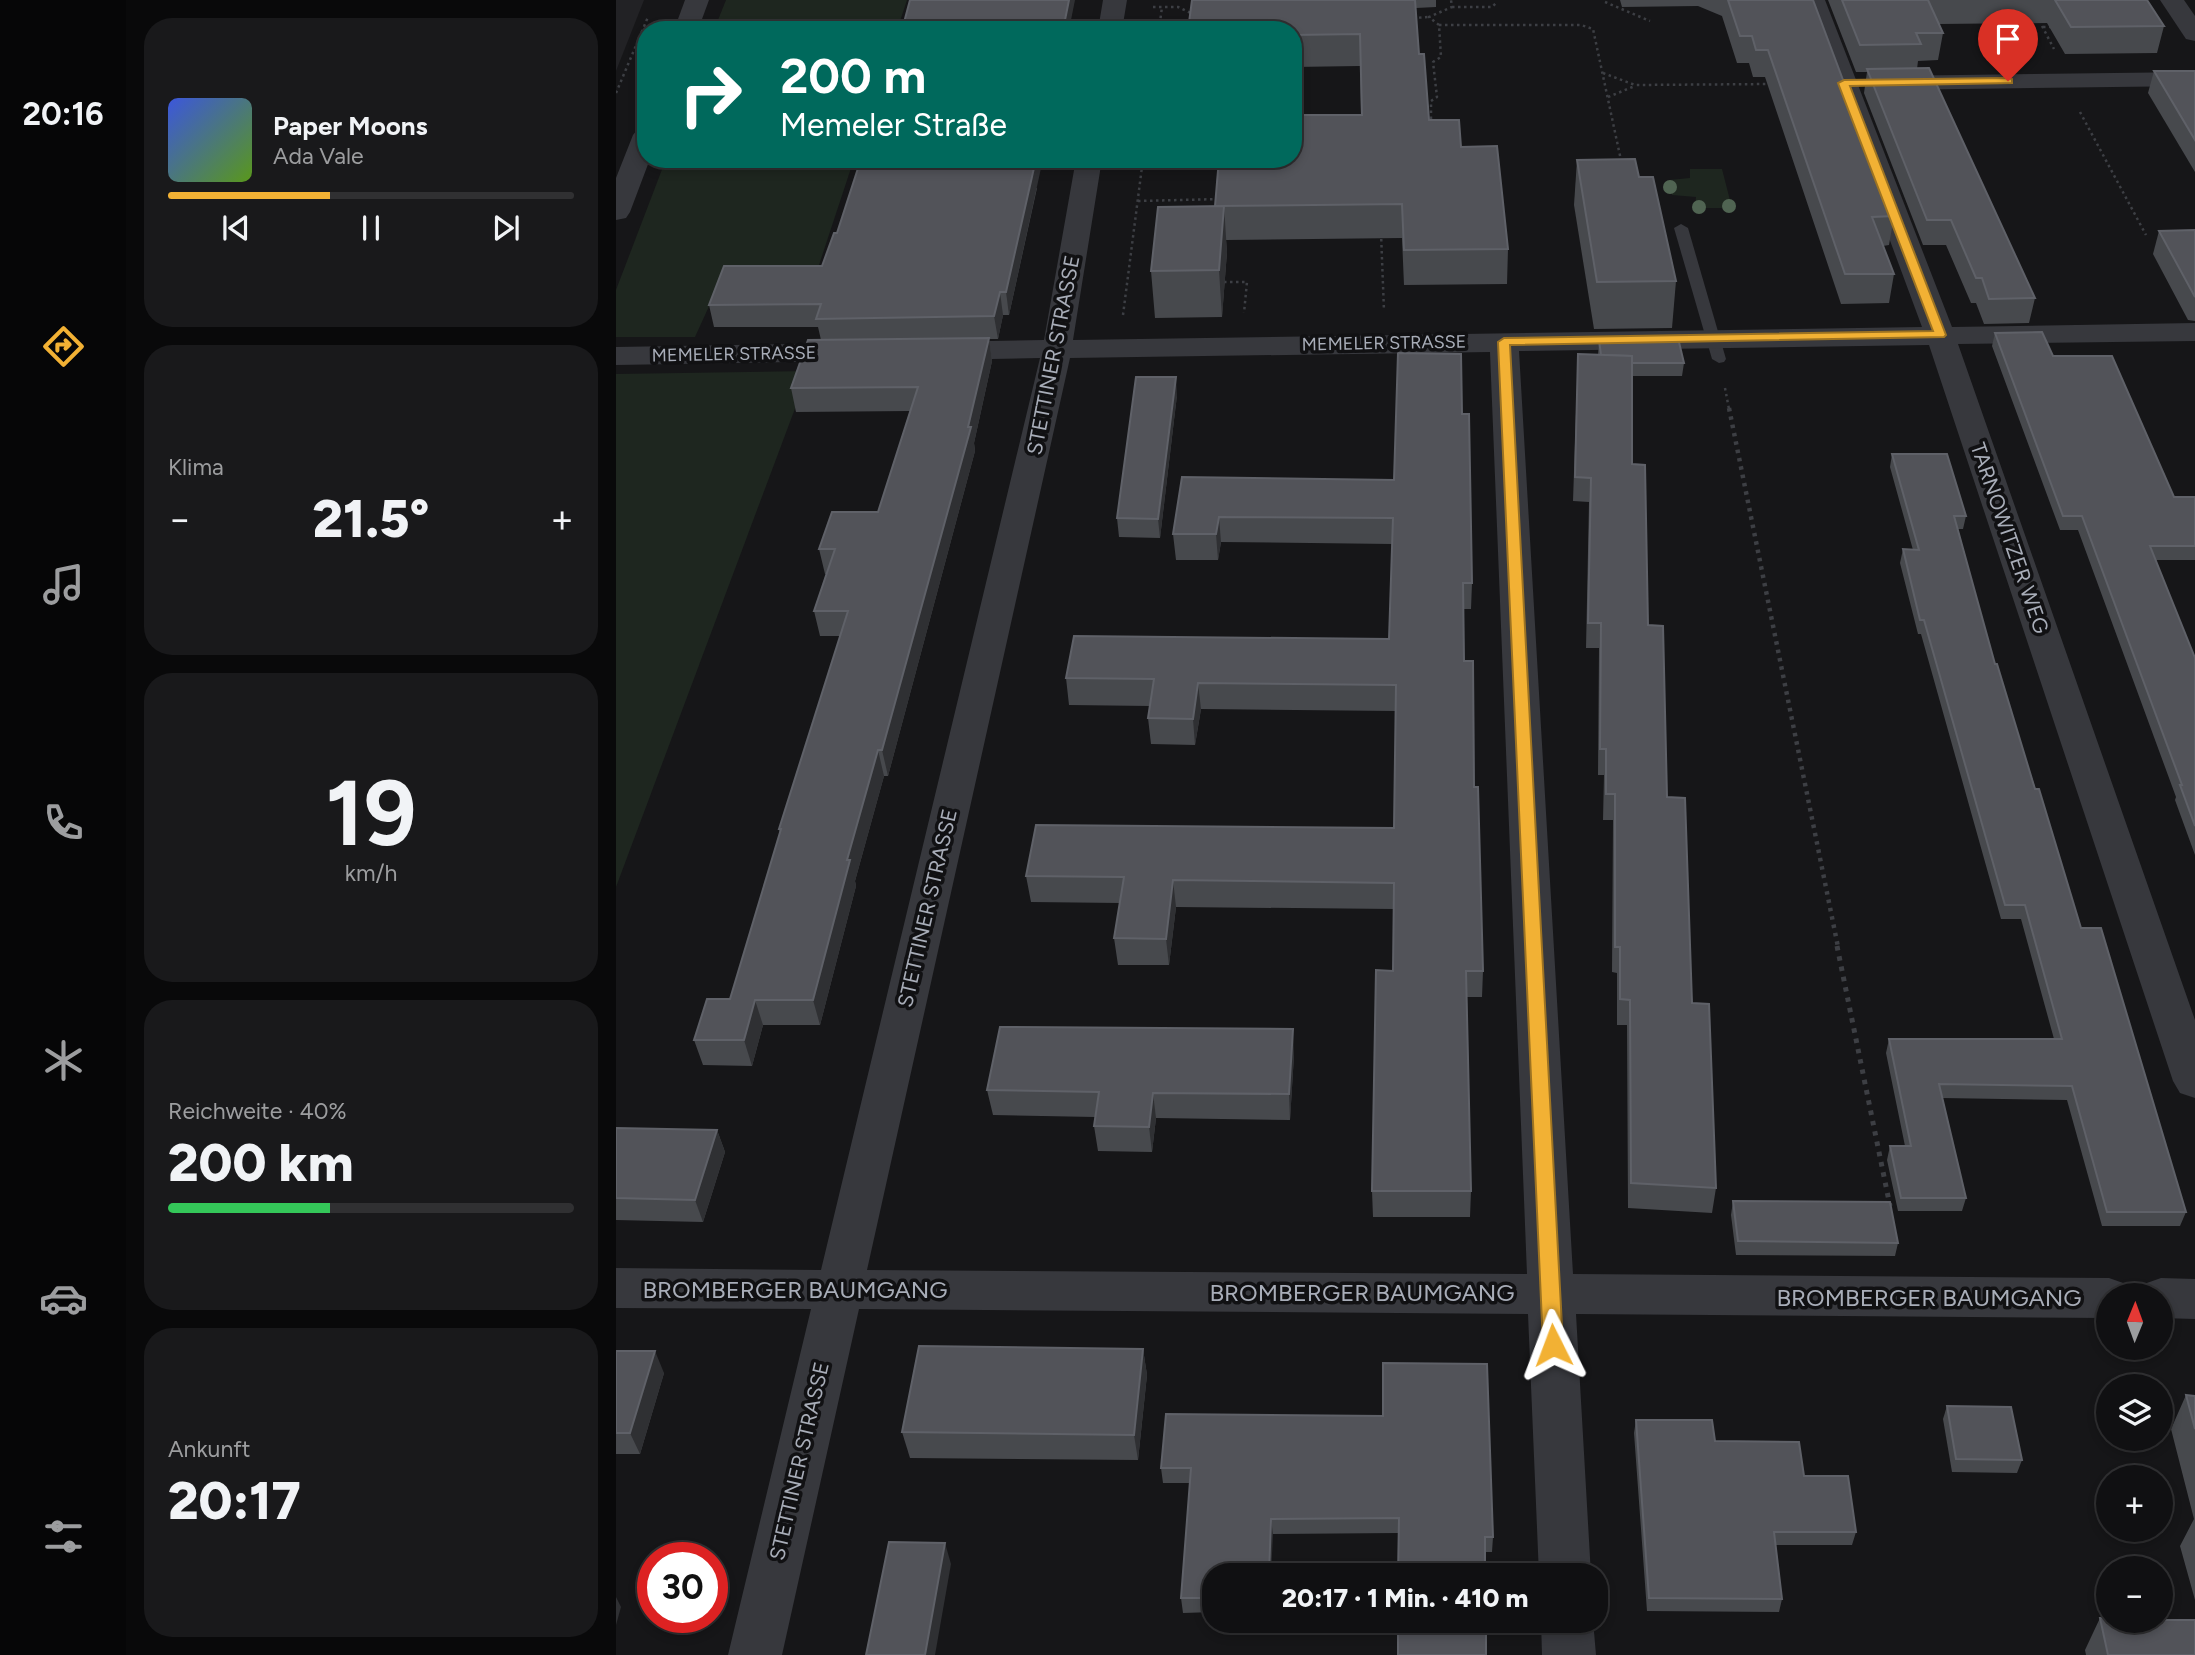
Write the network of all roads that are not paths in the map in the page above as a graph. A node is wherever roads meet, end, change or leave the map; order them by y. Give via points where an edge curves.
1 (697, 0) edge
2 (1813, 0) edge
3 (2172, 0) edge
4 (689, 21) edge
5 (2195, 34) edge
6 (2195, 79) edge
7 (1844, 83) junction
8 (637, 158) edge
9 (1087, 168) edge
10 (616, 212) edge
11 (1681, 228) dead end
12 (2195, 332) edge
13 (1940, 335) junction
14 (1504, 342) junction
15 (1057, 349) junction
16 (1716, 349) junction
17 (616, 356) edge
18 (2195, 1081) edge
19 (616, 1288) edge
20 (839, 1288) junction
21 (1550, 1294) junction
22 (2096, 1298) edge
23 (2174, 1298) edge
24 (2195, 1299) edge
25 (1564, 1563) edge
26 (1568, 1633) edge
27 (755, 1655) edge
28 (1569, 1655) edge

1 - 4 street
2 - 7 street, TARNOWITZER WEG
3 - 5 street
6 - 7 street
7 - 13 street, TARNOWITZER WEG
8 - 10 street
9 - 15 street, STETTINER STRASSE
11 - 16 lane
12 - 13 street, MEMELER STRASSE
13 - 16 street, MEMELER STRASSE
13 - 18 street, TARNOWITZER WEG
14 - 15 street, MEMELER STRASSE
14 - 16 street, MEMELER STRASSE
14 - 21 street
15 - 17 street, MEMELER STRASSE
15 - 20 street, STETTINER STRASSE
19 - 20 street, BROMBERGER BAUMGANG
20 - 21 street, BROMBERGER BAUMGANG
20 - 27 street, STETTINER STRASSE
21 - 22 street, BROMBERGER BAUMGANG
21 - 25 street
23 - 24 street
26 - 28 street

